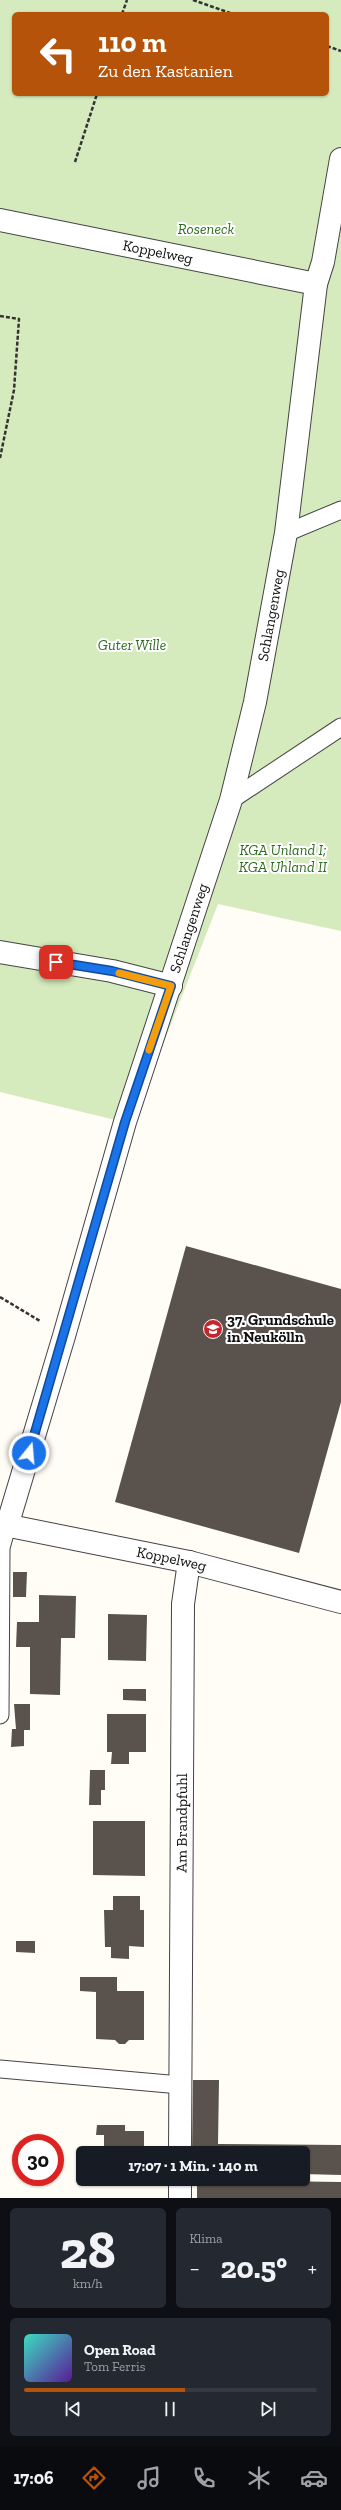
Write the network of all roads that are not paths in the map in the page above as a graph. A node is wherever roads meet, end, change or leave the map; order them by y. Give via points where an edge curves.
1 (341, 159) edge
2 (0, 220) edge
3 (316, 284) junction
4 (341, 510) edge
5 (286, 533) junction
6 (341, 727) edge
7 (231, 800) junction
8 (0, 952) edge
9 (171, 986) junction
10 (4, 1525) edge
11 (189, 1562) junction
12 (341, 1602) edge
13 (0, 1715) edge
14 (0, 2069) edge
15 (180, 2085) junction
16 (180, 2146) edge
17 (180, 2186) edge
18 (180, 2198) edge

1 - 3 street, Schlangenweg via 323,262
2 - 3 street, Koppelweg
3 - 5 street, Schlangenweg
4 - 5 lane
5 - 7 street, Schlangenweg via 255,702
6 - 7 lane
7 - 9 street, Schlangenweg
8 - 9 street via 112,971
9 - 10 street, Schlangenweg via 125,1122 64,1336
10 - 11 street, Koppelweg
10 - 13 lane via 1,1548
11 - 12 street, Koppelweg
11 - 15 street, Am Brandpfuhl via 183,1604
14 - 15 lane
15 - 16 street, Am Brandpfuhl
17 - 18 street

